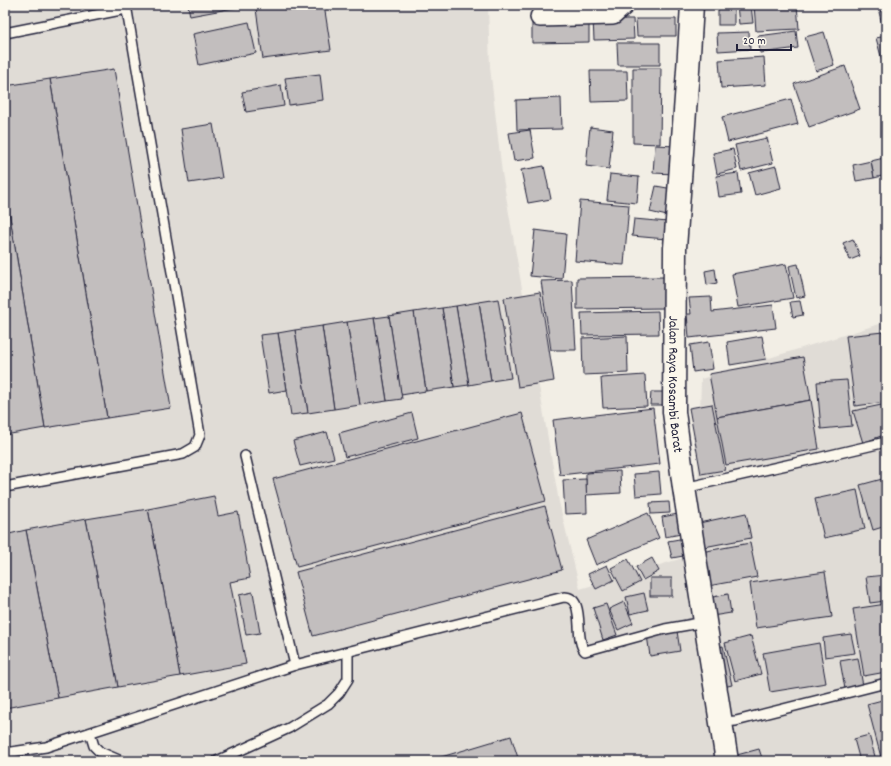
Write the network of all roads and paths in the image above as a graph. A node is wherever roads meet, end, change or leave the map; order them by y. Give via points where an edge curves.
1 (624, 5) edge
2 (692, 5) edge
3 (126, 7) edge
4 (540, 17) dead end
5 (5, 33) edge
6 (886, 442) edge
7 (245, 456) dead end
8 (5, 487) edge
9 (684, 488) junction
10 (705, 622) junction
11 (348, 652) junction
12 (295, 665) junction
13 (886, 683) edge
14 (721, 722) junction
15 (90, 733) junction
16 (5, 753) edge
17 (121, 761) edge
18 (217, 761) edge
19 (727, 761) edge

1 - 4 street via 613,15
2 - 9 main road, Jalan Raya Kosambi Barat via 675,248 674,412
3 - 5 lane
3 - 8 lane via 200,435 195,447 183,454
6 - 9 lane
7 - 12 lane
9 - 10 main road, Jalan Raya Kosambi Barat
10 - 11 lane via 665,629 585,651 581,646 577,606 566,596
10 - 14 main road, Jalan Raya Kosambi Barat
11 - 12 lane
11 - 18 lane via 348,679 328,704 289,728
12 - 15 lane
13 - 14 lane via 736,721
14 - 19 main road, Jalan Raya Kosambi Barat
15 - 16 lane via 46,747
15 - 17 lane via 94,746 100,752

